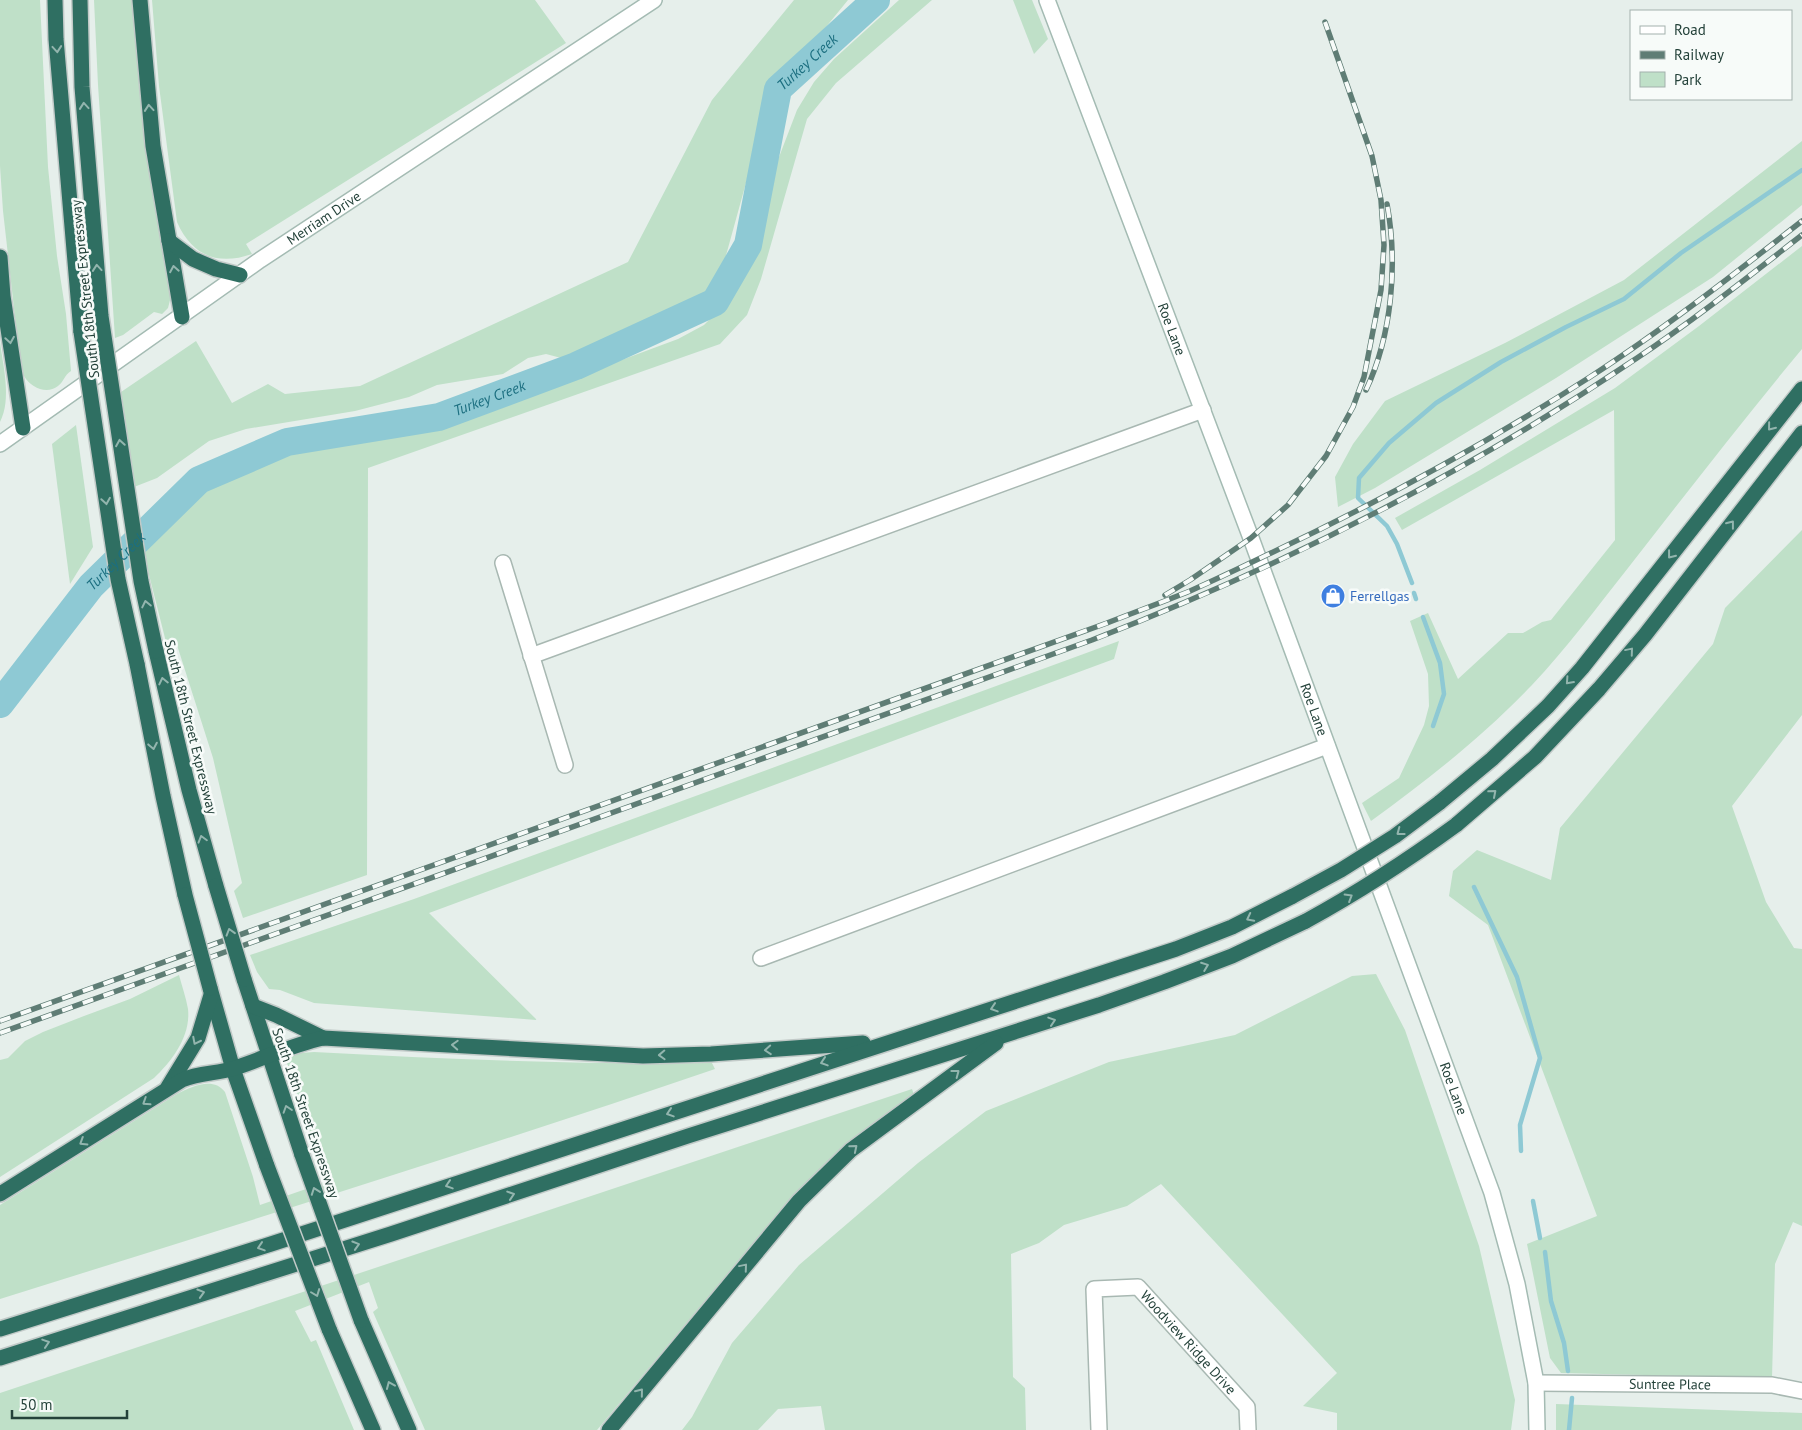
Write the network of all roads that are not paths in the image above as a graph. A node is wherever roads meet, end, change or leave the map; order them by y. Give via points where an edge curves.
1 (55, 0) edge
2 (80, 0) edge
3 (140, 0) edge
4 (654, 0) edge
5 (1047, 0) edge
6 (169, 241) junction
7 (0, 257) edge
8 (240, 275) junction
9 (182, 317) junction
10 (1802, 389) edge
11 (1203, 410) junction
12 (23, 428) junction
13 (1802, 433) edge
14 (0, 444) edge
15 (503, 563) dead end
16 (531, 656) junction
17 (1327, 746) junction
18 (565, 765) dead end
19 (761, 958) dead end
20 (210, 991) junction
21 (253, 1006) junction
22 (1005, 1036) junction
23 (323, 1038) junction
24 (887, 1042) junction
25 (268, 1054) junction
26 (233, 1069) junction
27 (168, 1088) junction
28 (0, 1194) edge
29 (0, 1329) edge
30 (0, 1358) edge
31 (1536, 1384) junction
32 (1802, 1392) edge
33 (373, 1430) edge
34 (409, 1430) edge
35 (609, 1430) edge
36 (1099, 1430) edge
37 (1248, 1430) edge
38 (1537, 1430) edge

1 -> 20 highway, South 18th Street Expressway, bridge via 81,332 118,579 184,895
21 -> 2 highway, South 18th Street Expressway, bridge via 189,790 141,581 101,316 82,87
6 -> 3 highway via 153,146
4 - 8 street, Merriam Drive
5 - 11 street, Roe Lane
6 - 8 highway via 193,259
9 -> 6 highway
7 -> 12 highway
8 - 9 street, Merriam Drive
9 - 12 street, Merriam Drive
10 -> 24 highway, bridge via 1582,668 1492,759 1388,841 1294,896 1232,927 1176,949
11 - 16 street
11 - 17 street, Roe Lane
12 - 14 street, Merriam Drive
22 -> 13 highway, bridge via 1232,956 1350,896 1456,825 1535,757 1598,689
15 - 16 street
16 - 18 street
17 - 19 street
17 - 31 street, Roe Lane via 1492,1193 1517,1284
20 - 26 highway, South 18th Street Expressway
20 -> 27 highway via 198,1038
21 - 23 highway
21 - 25 highway, South 18th Street Expressway
30 -> 22 highway
35 -> 22 highway via 821,1178 878,1129
24 -> 23 highway via 643,1056
23 - 25 highway
24 -> 29 highway
25 - 26 highway
34 -> 25 highway, South 18th Street Expressway, bridge via 361,1320
26 - 27 highway via 190,1076
26 -> 33 highway, South 18th Street Expressway, bridge via 329,1329
27 -> 28 highway
31 - 32 street, Suntree Place via 1772,1385
31 - 38 street, Roe Lane
36 - 37 street, Woodview Ridge Drive via 1094,1289 1138,1287 1247,1407

